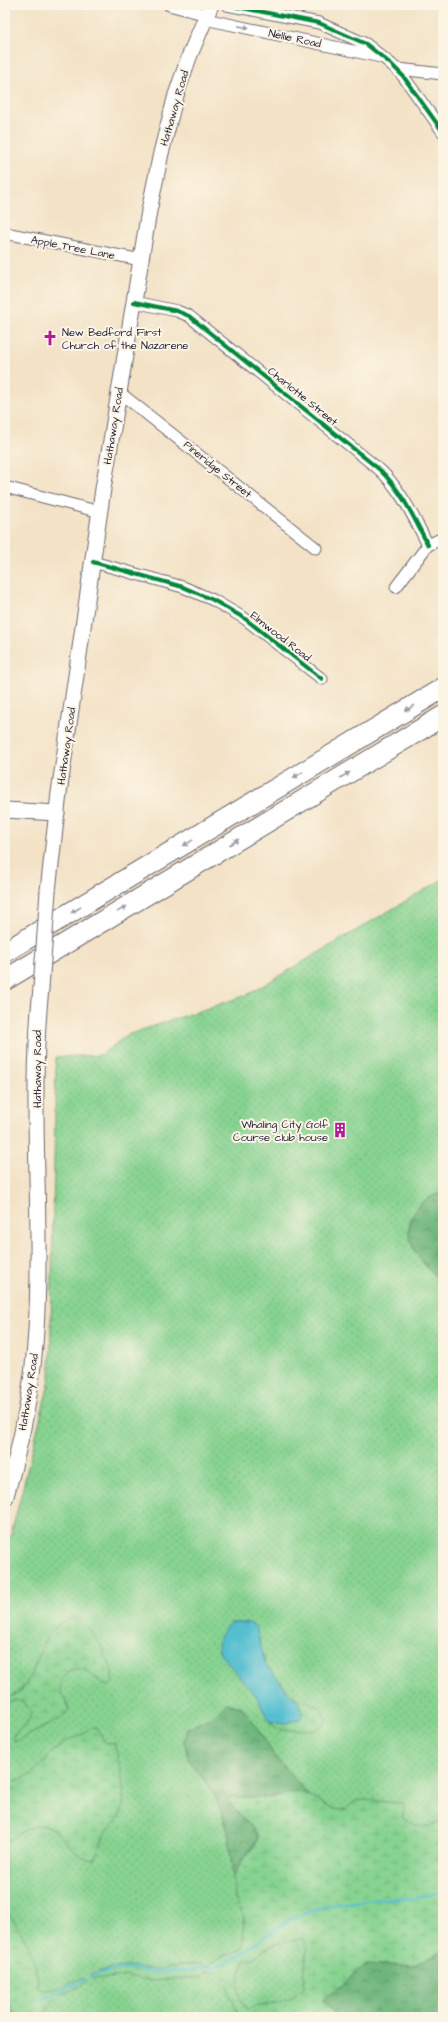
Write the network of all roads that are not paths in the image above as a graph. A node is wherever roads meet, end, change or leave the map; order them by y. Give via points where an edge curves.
1 (169, 5) edge
2 (227, 5) edge
3 (208, 13) edge
4 (385, 58) junction
5 (398, 69) junction
6 (443, 74) edge
7 (443, 132) edge
8 (5, 233) edge
9 (141, 260) junction
10 (134, 302) junction
11 (118, 392) junction
12 (5, 487) edge
13 (100, 512) junction
14 (443, 538) edge
15 (428, 545) junction
16 (316, 548) dead end
17 (93, 562) junction
18 (396, 586) dead end
19 (322, 679) dead end
20 (443, 688) edge
21 (443, 716) edge
22 (5, 810) edge
23 (57, 813) junction
24 (5, 952) edge
25 (5, 980) edge
26 (5, 1500) edge

1 - 3 street
2 - 4 street, Nellie Road via 328,26 366,44
3 -> 4 street, Nellie Road
3 - 9 main road, Hathaway Road via 182,75 170,115
4 - 5 street, Nellie Road
5 - 6 street
5 - 7 street, Nellie Road
8 - 9 street, Apple Tree Lane
9 - 10 main road, Hathaway Road
10 - 11 main road, Hathaway Road
10 - 15 street, Charlotte Street via 177,310 189,316 380,470 404,498
11 - 13 main road, Hathaway Road
11 - 16 street, Pineridge Street
12 - 13 street
13 - 17 main road, Hathaway Road
14 - 15 street
15 - 18 street
17 - 19 street, Elmwood Road via 183,587 213,600 244,618
17 - 23 main road, Hathaway Road
20 -> 24 highway
25 -> 21 highway
22 - 23 main road
23 - 26 main road, Hathaway Road, bridge via 48,891 37,1043 36,1331 27,1404

